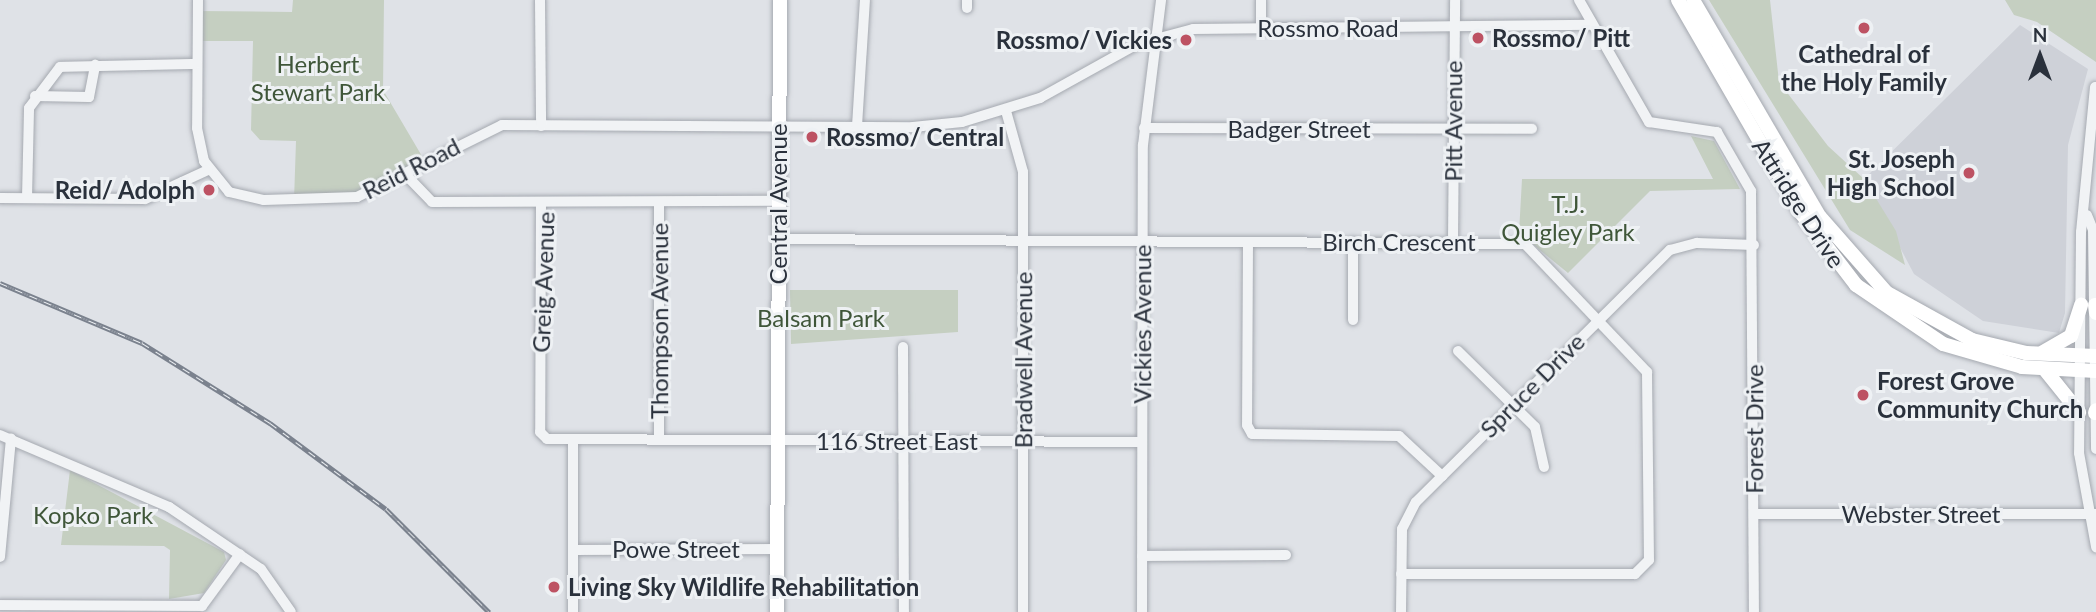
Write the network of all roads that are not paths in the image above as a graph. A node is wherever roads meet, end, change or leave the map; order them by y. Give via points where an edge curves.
1 (198, 0) edge
2 (540, 0) edge
3 (865, 0) edge
4 (1161, 0) edge
5 (1261, 0) edge
6 (1455, 0) edge
7 (1579, 0) edge
8 (1678, 0) edge
9 (779, 2) edge
10 (1698, 4) edge
11 (1592, 26) junction
12 (1261, 27) junction
13 (1454, 28) junction
14 (1160, 37) junction
15 (197, 64) junction
16 (95, 65) junction
17 (2096, 84) edge
18 (35, 96) junction
19 (1006, 111) junction
20 (2096, 115) edge
21 (541, 126) junction
22 (778, 127) junction
23 (857, 127) junction
24 (1144, 128) junction
25 (1454, 129) junction
26 (1532, 129) dead end
27 (2089, 129) junction
28 (208, 170) junction
29 (406, 174) junction
30 (0, 198) edge
31 (27, 198) junction
32 (778, 201) junction
33 (541, 202) junction
34 (659, 202) junction
35 (778, 239) junction
36 (1022, 241) junction
37 (1142, 242) junction
38 (1248, 242) junction
39 (1353, 242) junction
40 (1453, 242) junction
41 (1754, 245) junction
42 (2091, 308) edge
43 (1600, 317) junction
44 (1353, 320) dead end
45 (903, 347) dead end
46 (1458, 351) dead end
47 (2036, 354) junction
48 (2079, 363) junction
49 (2095, 364) edge
50 (2046, 371) junction
51 (1513, 405) junction
52 (2079, 412) junction
53 (2095, 412) edge
54 (5, 437) edge
55 (573, 440) junction
56 (659, 440) junction
57 (779, 440) junction
58 (903, 442) junction
59 (1023, 442) junction
60 (1142, 442) junction
61 (2096, 449) edge
62 (1544, 467) dead end
63 (1442, 476) junction
64 (1754, 514) junction
65 (2092, 514) edge
66 (2096, 547) edge
67 (778, 549) junction
68 (575, 550) junction
69 (240, 554) junction
70 (1142, 555) junction
71 (1286, 555) dead end
72 (0, 557) edge
73 (1401, 574) junction
74 (0, 605) edge
75 (291, 612) edge
76 (573, 612) edge
77 (777, 612) edge
78 (904, 612) edge
79 (1023, 612) edge
80 (1142, 612) edge
81 (1401, 612) edge
82 (1754, 612) edge

1 - 15 street
2 - 21 street
3 - 23 street
4 - 14 street, Vickies Avenue
5 - 12 street
6 - 13 street, Pitt Avenue
7 - 11 street
8 - 50 main road, Attridge Drive via 1801,213 1856,285 1943,344
9 - 22 main road, Central Avenue
10 - 47 main road, Attridge Drive via 1843,248 1887,293 1937,325
11 - 13 street, Rossmo Road
11 - 41 street via 1649,122 1703,127 1726,141 1751,191
12 - 13 street, Rossmo Road
12 - 14 street, Rossmo Road
13 - 25 street, Pitt Avenue
14 - 19 street, Rossmo Road via 1122,50 1056,90
14 - 24 street, Vickies Avenue
15 - 16 street
15 - 28 street via 198,139
16 - 18 street via 60,67
16 - 18 street via 89,97
17 - 27 street
18 - 31 street via 28,118
19 - 23 street, Rossmo Road via 929,126
19 - 36 street, Bradwell Avenue via 1023,172
20 - 27 street
21 - 22 street, Reid Road
21 - 29 street, Reid Road via 484,130
22 - 23 street, Rossmo Road
22 - 32 main road, Central Avenue
24 - 25 street, Badger Street
24 - 37 street, Vickies Avenue
25 - 26 street, Badger Street
25 - 40 street, Pitt Avenue
27 - 42 street
28 - 29 street, Reid Road via 229,192 264,200 357,197
28 - 31 street via 145,199
29 - 33 street via 432,202
30 - 31 street
32 - 34 street, Greig Avenue
32 - 35 main road, Central Avenue
33 - 34 street, Greig Avenue
33 - 55 street, Greig Avenue via 540,432 547,439
34 - 56 street, Thompson Avenue
35 - 36 street, Birch Crescent
35 - 57 main road, Central Avenue
36 - 37 street, Birch Crescent
36 - 59 street, Bradwell Avenue
37 - 38 street, Birch Crescent
37 - 60 street, Vickies Avenue
38 - 39 street, Birch Crescent
38 - 63 street via 1247,425 1252,434 1399,436
39 - 40 street, Birch Crescent
39 - 44 street
40 - 43 street, Birch Crescent via 1525,244
41 - 43 street, Spruce Drive via 1678,246
41 - 64 street, Forest Drive
42 - 47 main road via 2058,348
42 - 48 street
42 - 49 street
43 - 51 street, Spruce Drive
43 - 73 street, Birch Crescent via 1649,377 1647,566 1625,575
45 - 58 street
46 - 51 street
47 - 48 main road, Attridge Drive
48 - 49 main road, Attridge Drive
48 - 50 main road, Attridge Drive
48 - 52 street
49 - 53 street
50 - 52 main road
51 - 62 street via 1535,427
51 - 63 street, Spruce Drive
52 - 65 street
53 - 61 street
54 - 69 street via 116,480
54 - 72 street
55 - 56 street, 116 Street East
55 - 68 street
56 - 57 street, 116 Street East
57 - 58 street, 116 Street East
57 - 67 main road, Central Avenue
58 - 59 street, 116 Street East
58 - 78 street
59 - 60 street, 116 Street East
59 - 79 street, Bradwell Avenue
60 - 70 street, Vickies Avenue
63 - 73 street, Spruce Drive via 1406,515
64 - 65 street, Webster Street
64 - 82 street, Forest Drive
65 - 66 street
67 - 68 street, Powe Street
67 - 77 main road, Central Avenue
68 - 76 street
69 - 74 street via 202,606
69 - 75 street via 271,578
70 - 71 street
70 - 80 street, Vickies Avenue
73 - 81 street, Spruce Drive

